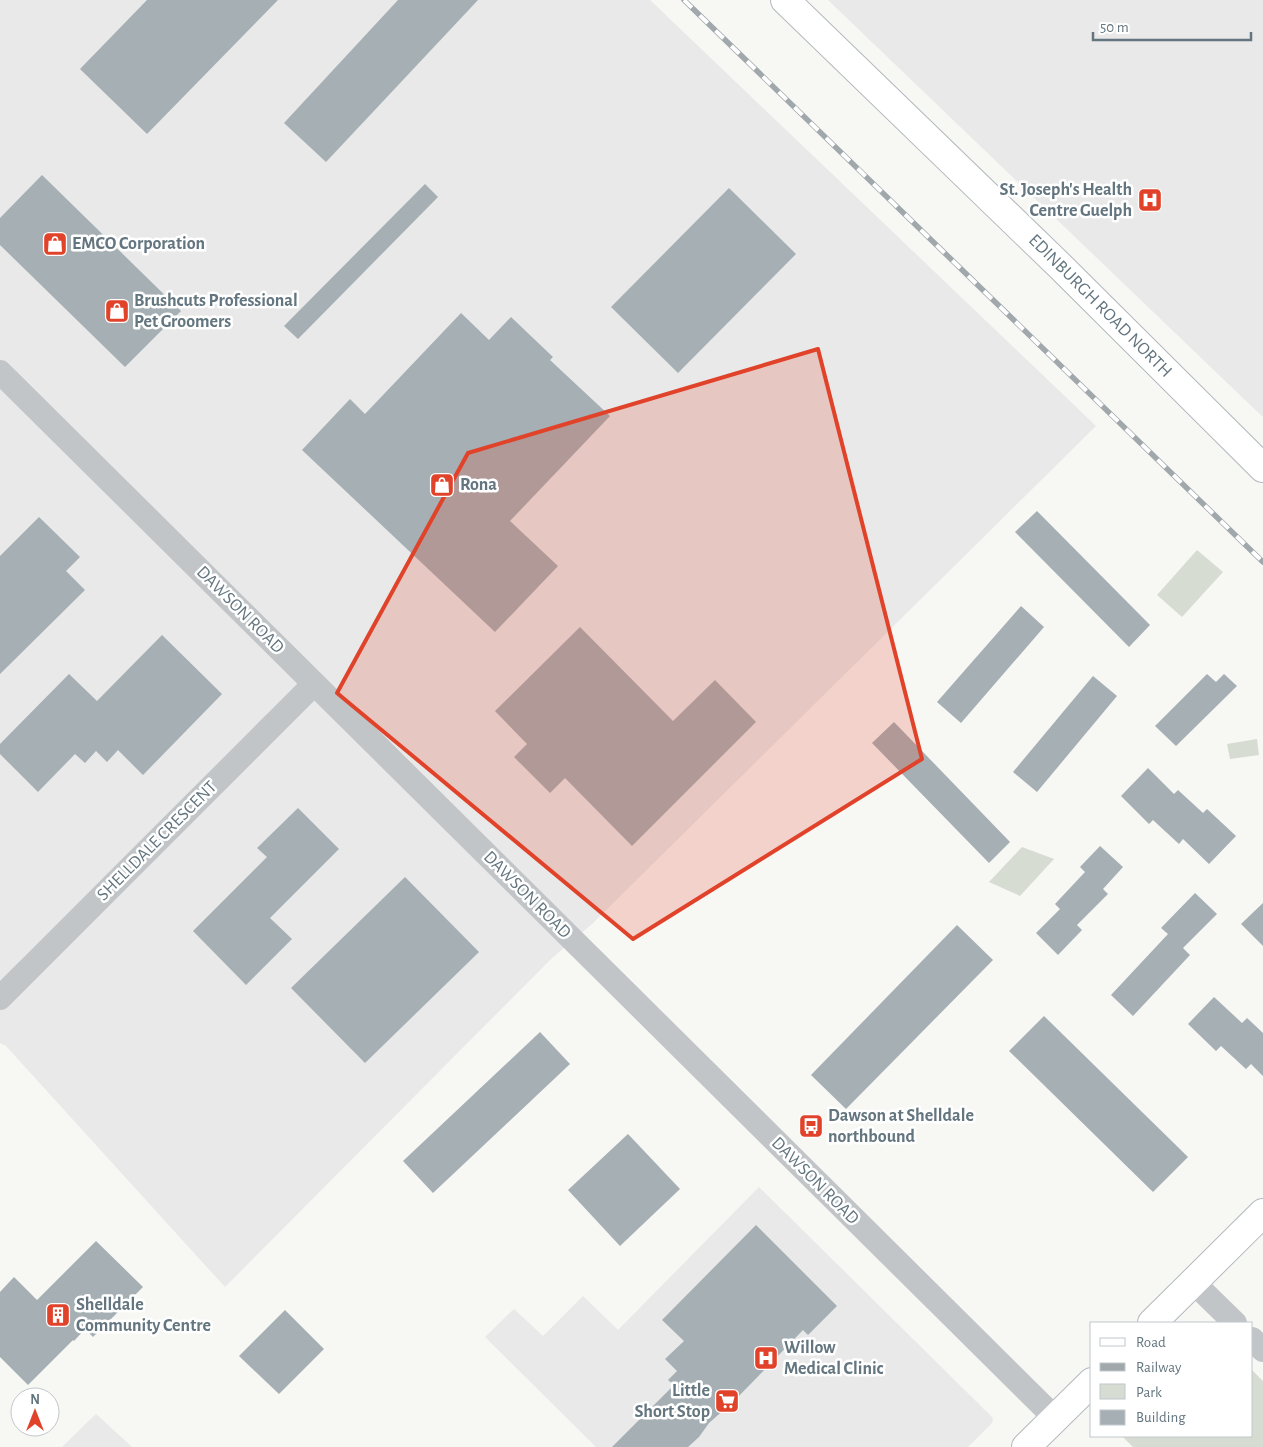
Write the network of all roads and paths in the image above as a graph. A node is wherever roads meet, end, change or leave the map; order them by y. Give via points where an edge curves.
1 (785, 0) edge
2 (0, 372) edge
3 (1263, 468) edge
4 (314, 684) junction
5 (0, 998) edge
6 (1263, 1213) edge
7 (1193, 1282) junction
8 (1153, 1322) edge
9 (1234, 1322) edge
10 (1253, 1340) edge
11 (1263, 1350) edge
12 (1090, 1384) edge
13 (1055, 1418) junction
14 (1026, 1447) edge

1 - 3 main road, EDINBURGH ROAD NORTH
2 - 4 street, DAWSON ROAD
4 - 5 street, SHELLDALE CRESCENT
4 - 13 street, DAWSON ROAD
6 - 7 main road
7 - 8 main road
7 - 9 street
10 - 11 street
12 - 13 main road
13 - 14 main road

